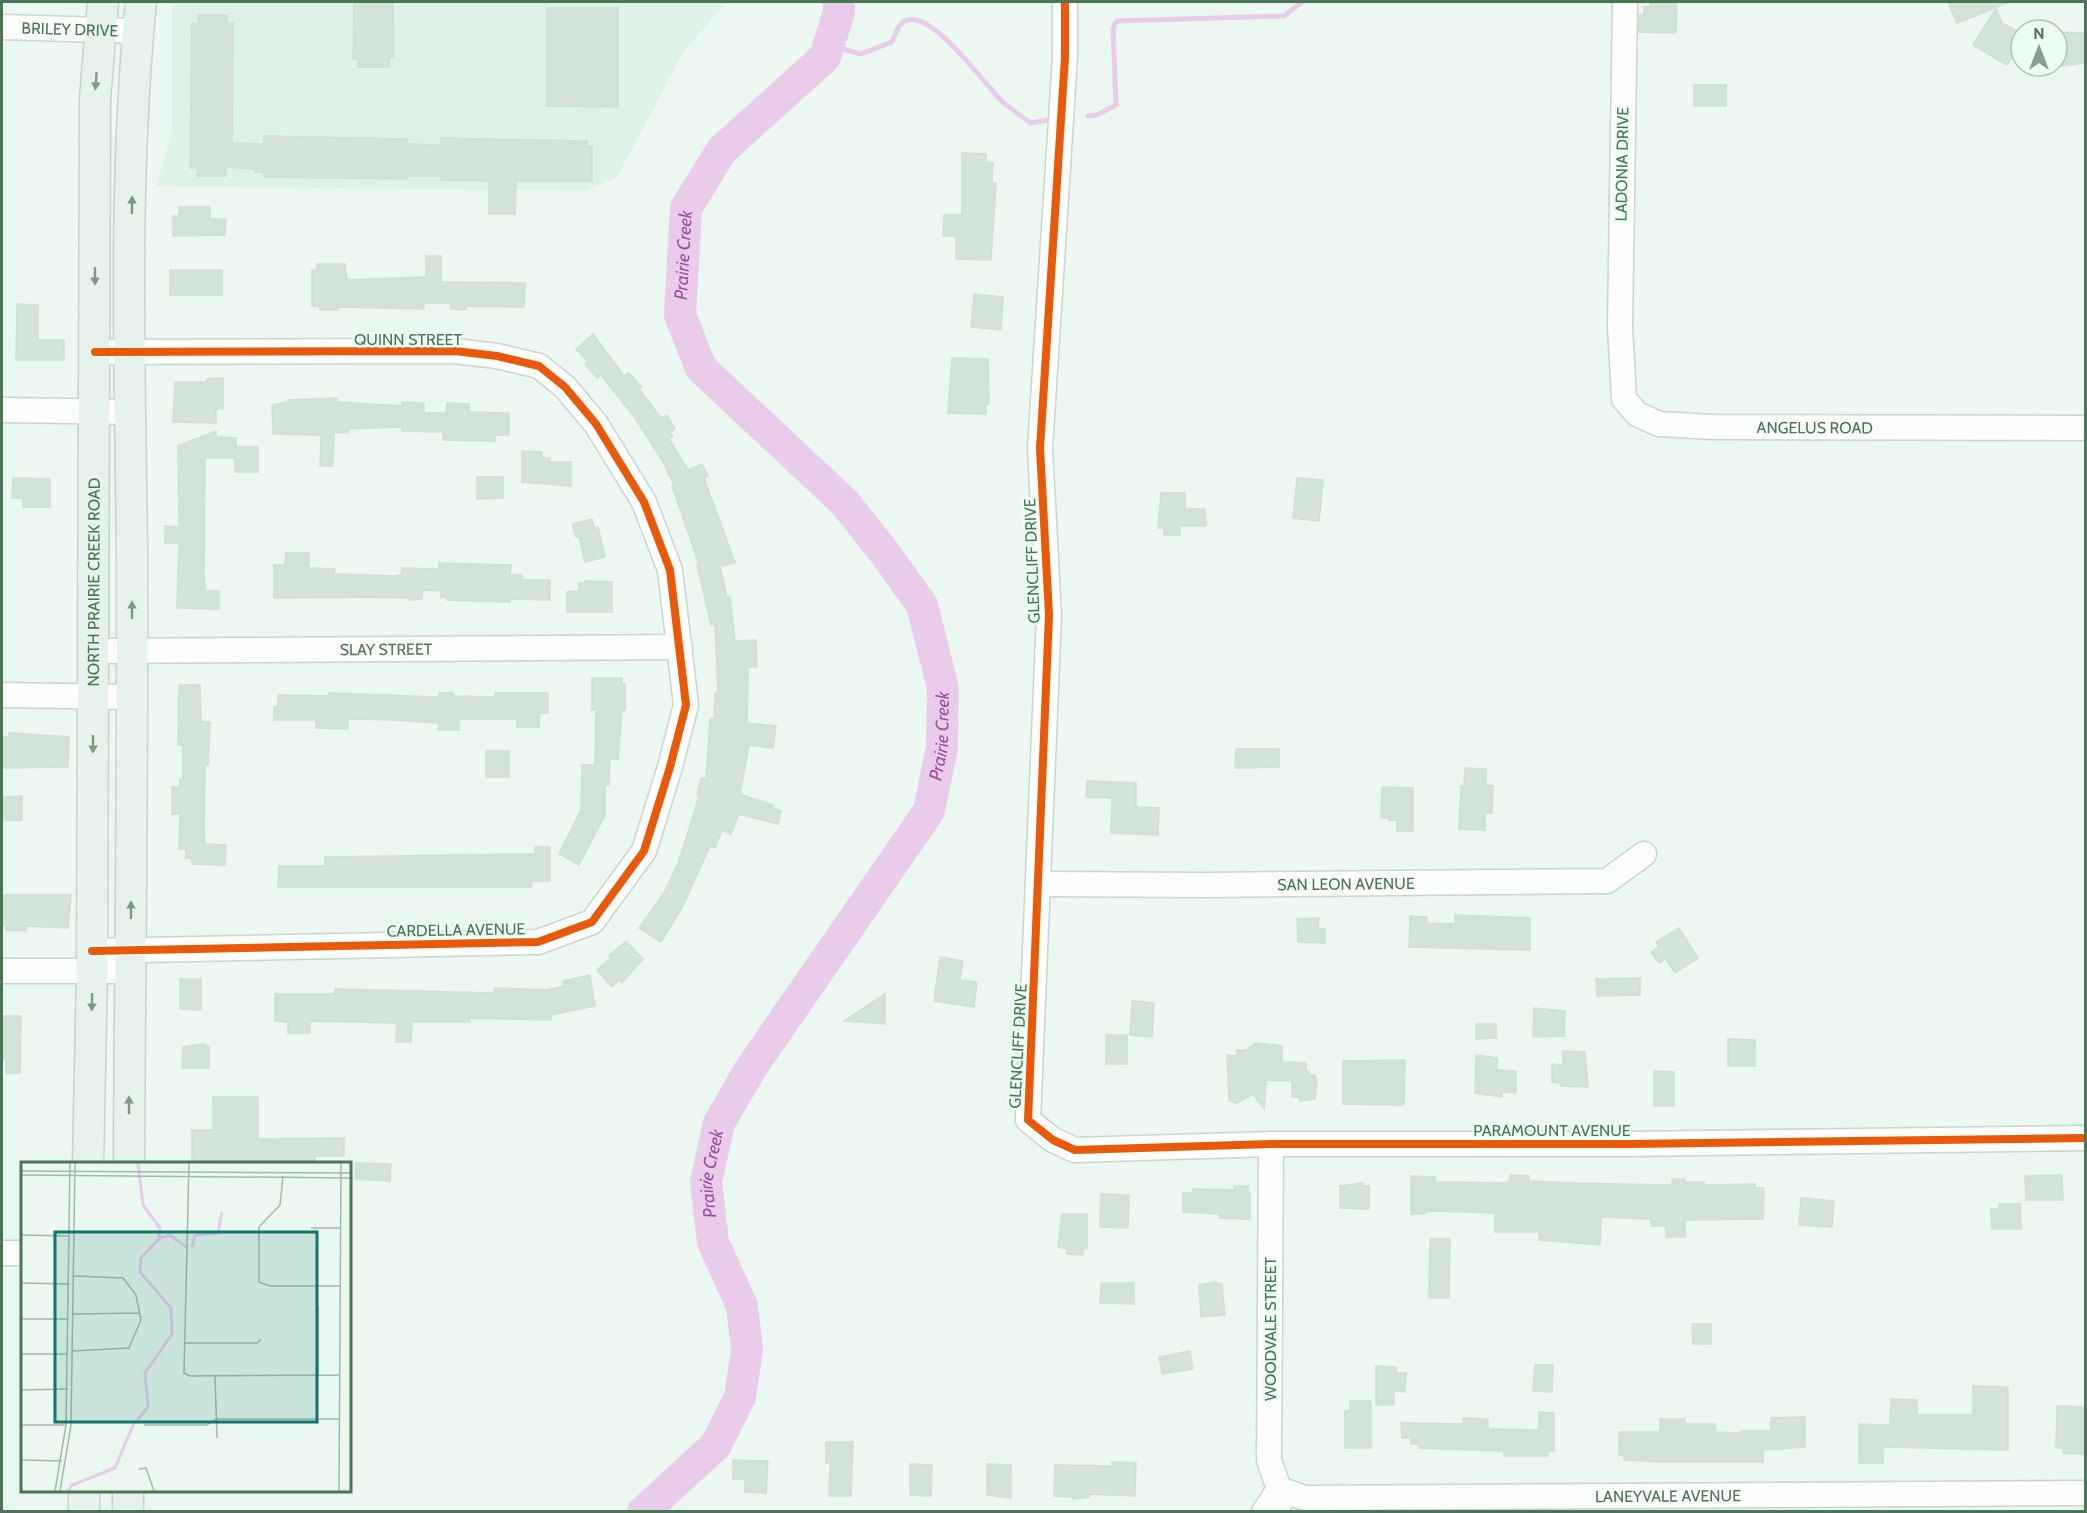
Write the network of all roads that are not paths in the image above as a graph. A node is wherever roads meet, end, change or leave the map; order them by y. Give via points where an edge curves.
1 (141, 2) edge
2 (1065, 2) edge
3 (1625, 2) edge
4 (101, 16) edge
5 (2, 27) edge
6 (138, 32) junction
7 (1620, 327) joint
8 (94, 352) junction
9 (130, 353) junction
10 (2, 410) edge
11 (94, 411) junction
12 (130, 412) junction
13 (2085, 428) edge
14 (680, 647) junction
15 (133, 650) junction
16 (94, 651) junction
17 (2, 695) edge
18 (93, 696) junction
19 (132, 697) junction
20 (1644, 854) dead end
21 (1038, 884) junction
22 (92, 961) junction
23 (130, 961) junction
24 (2, 971) edge
25 (1028, 1120) joint
26 (2085, 1138) edge
27 (1271, 1144) junction
28 (88, 1162) edge
29 (129, 1162) edge
30 (2, 1253) edge
31 (21, 1253) edge
32 (84, 1492) edge
33 (128, 1492) edge
34 (2085, 1493) edge
35 (1280, 1500) edge
36 (84, 1512) edge
37 (128, 1512) edge
38 (1264, 1512) edge

1 - 6 main road
2 - 21 street, GLENCLIFF DRIVE via 1065,57 1040,448 1049,615
3 - 7 street, LADONIA DRIVE
4 - 5 street, BRILEY DRIVE
4 - 6 street, BRILEY DRIVE
4 -> 8 main road, NORTH PRAIRIE CREEK ROAD via 94,99
9 -> 6 main road via 133,108
7 - 13 street, ANGELUS ROAD via 1624,399 1637,414 1659,424
8 - 9 street, QUINN STREET
8 - 11 main road, NORTH PRAIRIE CREEK ROAD
9 - 12 main road
9 - 14 street, QUINN STREET via 455,351 539,366 565,387 597,424 644,502 670,570
10 - 11 street
11 - 12 street
11 - 16 main road, NORTH PRAIRIE CREEK ROAD
15 -> 12 main road
14 - 15 street, SLAY STREET
14 - 23 street, CARDELLA AVENUE via 686,705 644,850 592,922 538,942
15 - 16 street, SLAY STREET
15 - 19 main road
16 - 18 main road, NORTH PRAIRIE CREEK ROAD
17 - 18 street
18 - 19 street
18 -> 22 main road, NORTH PRAIRIE CREEK ROAD
23 -> 19 main road
20 - 21 street, SAN LEON AVENUE via 1607,881
21 - 25 street, GLENCLIFF DRIVE
22 - 23 street, CARDELLA AVENUE
22 - 24 street, CARDELLA AVENUE
22 -> 28 main road, NORTH PRAIRIE CREEK ROAD
29 -> 23 main road
25 - 27 street, PARAMOUNT AVENUE via 1053,1140 1075,1150
26 - 27 street, PARAMOUNT AVENUE
27 - 35 street, WOODVALE STREET via 1269,1460
30 - 31 street
32 - 36 main road
33 - 37 main road
34 - 35 street, LANEYVALE AVENUE
35 - 38 street

